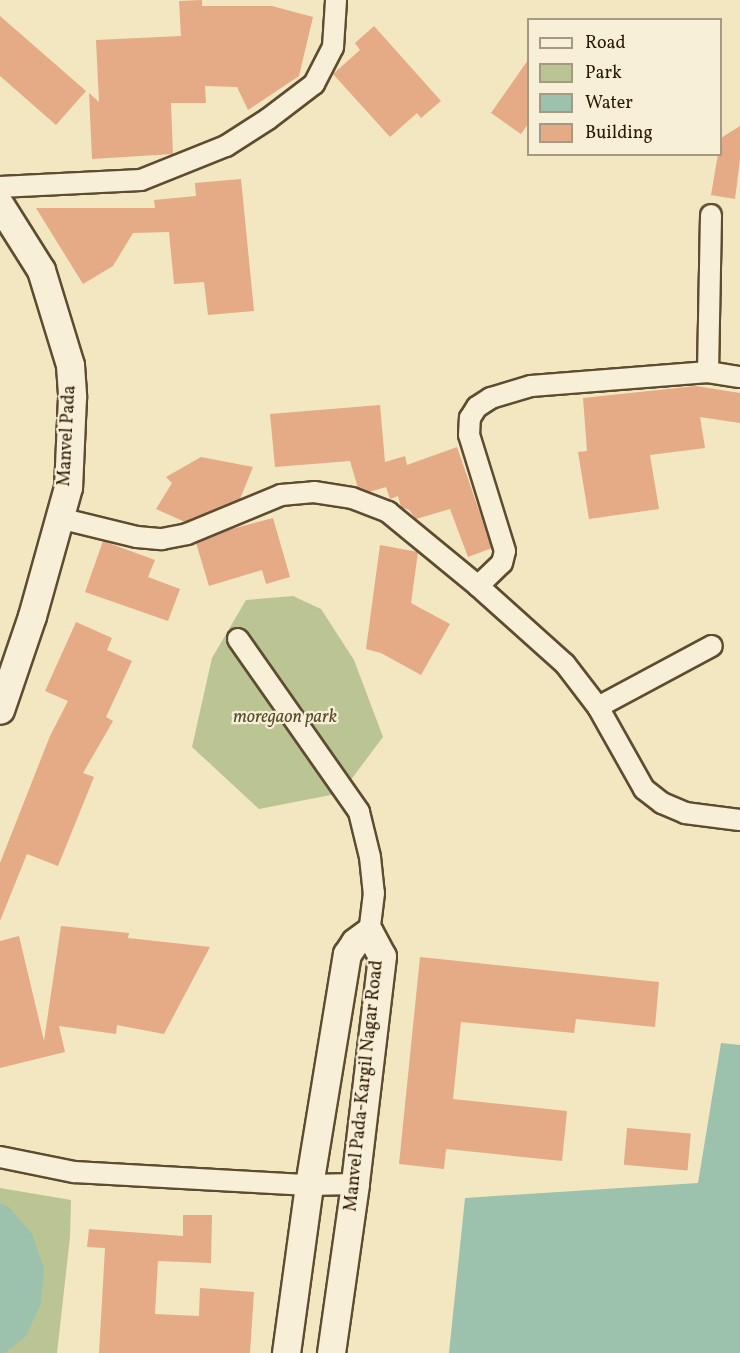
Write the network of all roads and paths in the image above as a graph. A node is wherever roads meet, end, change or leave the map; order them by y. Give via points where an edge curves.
1 (336, 0) edge
2 (0, 187) edge
3 (0, 205) edge
4 (711, 215) dead end
5 (708, 372) junction
6 (740, 377) edge
7 (59, 518) junction
8 (478, 586) junction
9 (238, 639) dead end
10 (712, 646) dead end
11 (598, 707) junction
12 (0, 710) edge
13 (740, 820) edge
14 (369, 932) junction
15 (0, 1157) edge
16 (355, 1184) junction
17 (309, 1185) junction
18 (286, 1353) edge
19 (331, 1353) edge

1 - 2 street via 333,47 314,84 226,146 141,180
3 - 7 street, Manvel Pada via 41,270 70,364 68,487
4 - 5 street
5 - 6 street
5 - 8 street via 531,386 491,398 477,407 470,418 469,435 505,551 502,563
7 - 8 street via 137,537 162,539 187,534 281,495 314,492 352,498 388,512
7 - 12 street, Manvel Pada
8 - 11 street via 565,664
9 - 14 street via 359,812 374,893
10 - 11 street
11 - 13 street via 644,789 685,813
14 - 16 street, Manvel Pada-Kargil Nagar Road via 382,956
14 - 17 street, Manvel Pada-Kargil Nagar Road via 347,954
15 - 17 street via 74,1172
16 - 17 street
16 - 19 street, Manvel Pada-Kargil Nagar Road
17 - 18 street, Manvel Pada-Kargil Nagar Road

